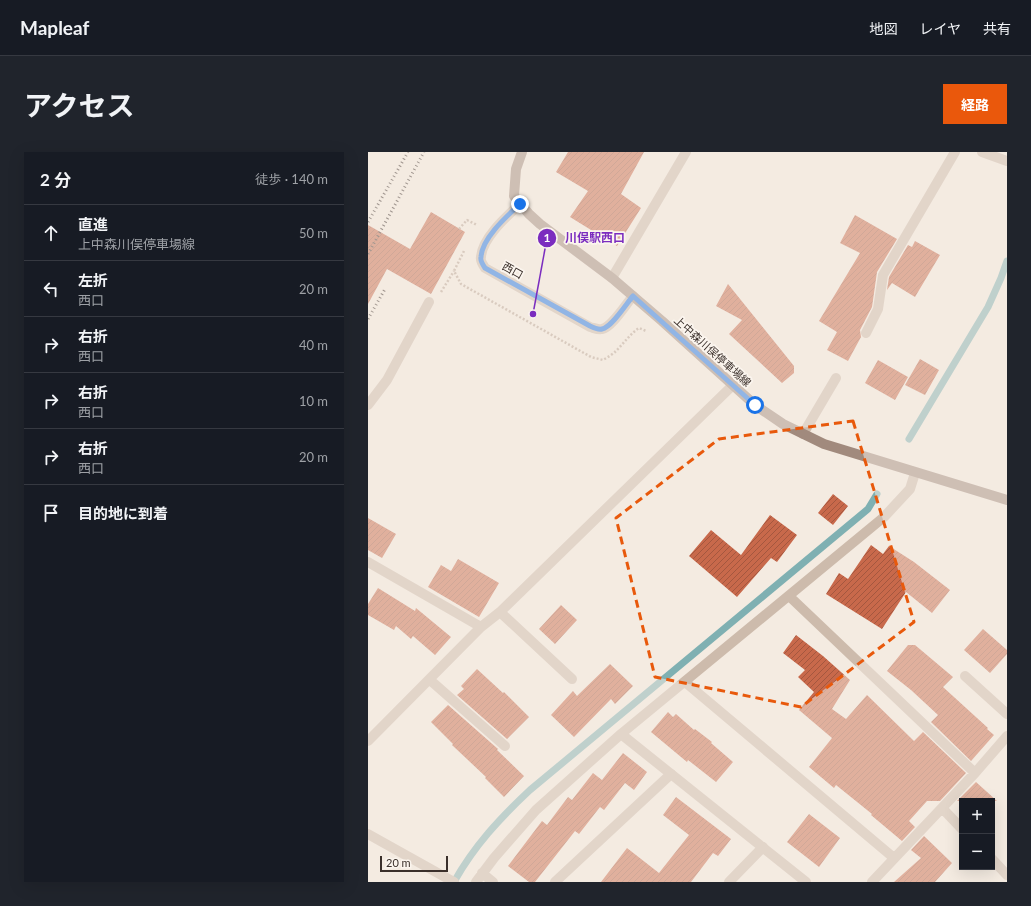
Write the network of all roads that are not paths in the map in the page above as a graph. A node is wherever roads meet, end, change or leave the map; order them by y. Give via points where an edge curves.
1 (522, 152) edge
2 (686, 152) edge
3 (955, 152) edge
4 (982, 152) edge
5 (1007, 161) edge
6 (520, 204) junction
7 (612, 278) junction
8 (633, 296) junction
9 (429, 302) road end
10 (866, 333) dead end
11 (836, 378) dead end
12 (732, 386) junction
13 (368, 405) edge
14 (804, 434) junction
15 (915, 473) junction
16 (1007, 500) edge
17 (368, 562) edge
18 (789, 596) junction
19 (500, 612) junction
20 (481, 628) junction
21 (965, 676) dead end
22 (572, 679) dead end
23 (430, 680) junction
24 (685, 682) junction
25 (1007, 714) edge
26 (621, 734) junction
27 (1007, 736) edge
28 (368, 741) edge
29 (504, 746) dead end
30 (975, 773) junction
31 (671, 774) junction
32 (942, 808) junction
33 (959, 826) edge
34 (368, 834) edge
35 (763, 847) junction
36 (894, 858) junction
37 (995, 862) edge
38 (1007, 875) edge
39 (479, 878) edge
40 (454, 882) edge
41 (493, 882) edge
42 (555, 882) edge
43 (728, 882) edge
44 (806, 882) edge
45 (872, 882) edge

1 - 6 main road via 514,181 514,196
2 - 7 street
3 - 10 street via 883,275 878,309
4 - 5 street
6 - 7 main road, 上中森川俣停車場線 via 540,224
6 - 8 street, 西口 via 496,228 483,246 480,258 485,268 597,329 610,325
7 - 8 main road, 上中森川俣停車場線
8 - 12 main road, 上中森川俣停車場線
9 - 13 street via 387,380
11 - 14 street
12 - 14 main road, 上中森川俣停車場線 via 760,409
12 - 19 street
14 - 15 main road, 上中森川俣停車場線 via 824,444
15 - 16 main road, 上中森川俣停車場線
15 - 18 street via 910,489 884,517
17 - 20 street
18 - 24 street
18 - 30 street
19 - 20 street
19 - 22 street
20 - 23 street
21 - 25 street
23 - 28 street
23 - 29 street
24 - 26 street
24 - 36 street
26 - 31 street
26 - 39 street via 536,810
27 - 30 street
30 - 32 street
31 - 35 street
31 - 42 street
32 - 33 street
32 - 36 street
34 - 40 street
35 - 43 street
35 - 44 street
36 - 45 street
37 - 38 street
39 - 41 street

